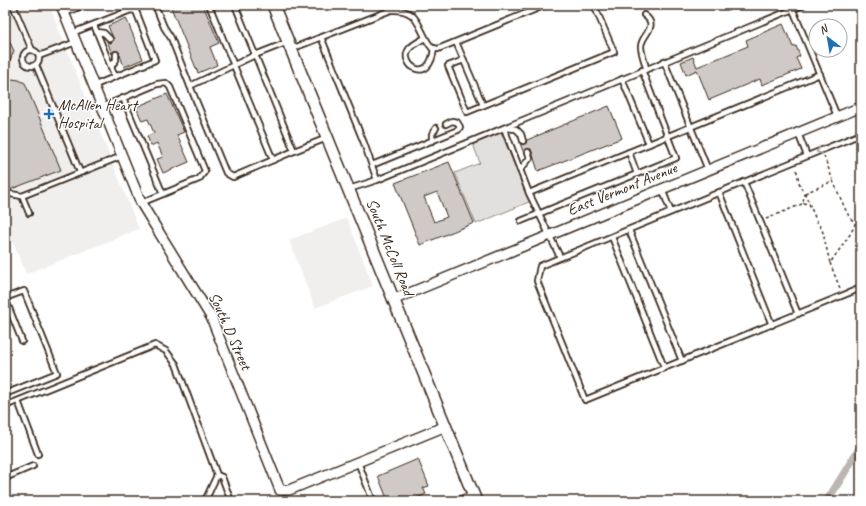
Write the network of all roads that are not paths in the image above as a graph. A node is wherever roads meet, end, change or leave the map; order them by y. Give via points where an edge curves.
1 (13, 5) edge
2 (84, 5) edge
3 (155, 5) edge
4 (209, 5) edge
5 (235, 5) edge
6 (273, 5) edge
7 (546, 5) edge
8 (594, 5) edge
9 (803, 5) edge
10 (792, 7) edge
11 (63, 9) edge
12 (644, 16) dead end
13 (94, 25) junction
14 (97, 32) junction
15 (321, 37) junction
16 (74, 38) junction
17 (425, 38) junction
18 (110, 39) dead end
19 (456, 42) junction
20 (290, 45) junction
21 (434, 48) junction
22 (32, 50) junction
23 (116, 54) dead end
24 (255, 55) junction
25 (39, 56) junction
26 (464, 60) junction
27 (664, 61) junction
28 (36, 65) junction
29 (234, 66) junction
30 (111, 67) junction
31 (644, 69) junction
32 (820, 74) junction
33 (115, 77) junction
34 (622, 79) junction
35 (93, 86) junction
36 (190, 86) junction
37 (123, 98) junction
38 (483, 106) junction
39 (102, 107) junction
40 (861, 107) edge
41 (837, 116) junction
42 (446, 124) dead end
43 (436, 128) dead end
44 (504, 128) junction
45 (691, 128) junction
46 (798, 133) junction
47 (861, 134) edge
48 (668, 136) junction
49 (328, 138) junction
50 (432, 141) junction
51 (524, 141) dead end
52 (649, 144) junction
53 (294, 152) junction
54 (528, 152) dead end
55 (630, 152) junction
56 (122, 156) junction
57 (807, 156) junction
58 (274, 160) junction
59 (372, 165) junction
60 (520, 170) junction
61 (708, 170) junction
62 (80, 172) junction
63 (638, 174) junction
64 (377, 180) junction
65 (744, 182) junction
66 (349, 189) junction
67 (662, 189) junction
68 (719, 192) junction
69 (5, 193) edge
70 (529, 193) junction
71 (163, 194) junction
72 (22, 196) junction
73 (142, 203) junction
74 (671, 212) junction
75 (29, 213) dead end
76 (539, 214) junction
77 (521, 221) dead end
78 (629, 230) junction
79 (549, 235) junction
80 (612, 237) junction
81 (560, 257) junction
82 (861, 288) edge
83 (5, 298) edge
84 (395, 299) junction
85 (798, 314) junction
86 (772, 324) junction
87 (22, 341) dead end
88 (682, 361) junction
89 (664, 367) junction
90 (5, 394) edge
91 (18, 401) junction
92 (5, 406) edge
93 (446, 426) junction
94 (38, 454) dead end
95 (358, 462) junction
96 (33, 466) dead end
97 (217, 475) junction
98 (5, 478) edge
99 (475, 498) edge
100 (206, 501) edge
101 (231, 501) edge
102 (373, 501) edge
103 (456, 501) edge

1 - 22 lane
2 - 11 lane
3 - 36 lane
4 - 29 lane
5 - 24 lane
6 - 20 street, South McColl Road
7 - 19 lane
8 - 38 lane via 614,52
9 - 10 lane
10 - 27 lane
10 - 32 lane
11 - 16 street, South D Street
12 - 31 lane via 650,20 651,25 641,47
13 - 14 lane
13 - 16 lane
13 - 33 lane via 131,10 136,11 155,60
14 - 18 lane via 104,33
14 - 30 lane
15 - 17 lane via 391,10 401,9 412,15
15 - 20 lane
15 - 59 lane
16 - 25 lane
16 - 35 street, South D Street
17 - 21 lane
17 - 21 lane via 410,48 407,60 410,64 421,70 427,67 432,62
19 - 21 lane via 438,49
19 - 26 lane
20 - 24 lane
20 - 49 street, South McColl Road
22 - 25 lane
22 - 28 lane via 25,53 23,60 28,66
23 - 30 lane via 116,60
24 - 29 lane
24 - 53 lane
25 - 28 lane
26 - 38 lane
26 - 38 lane via 448,66 467,112
27 - 31 lane
27 - 45 lane
28 - 62 lane
29 - 36 lane
29 - 58 lane
30 - 33 lane
31 - 34 lane
31 - 48 lane
32 - 41 lane
32 - 45 lane
33 - 35 lane
34 - 44 lane
34 - 52 lane
35 - 39 street, South D Street
36 - 58 lane via 226,173 233,177
37 - 39 lane
37 - 71 lane
37 - 71 lane via 157,84 166,83 170,87 205,171 200,179
39 - 56 street, South D Street
40 - 41 street, East Vermont Avenue
41 - 46 street, East Vermont Avenue
42 - 50 lane via 457,122 460,127
43 - 50 lane via 432,134
44 - 51 lane via 516,129
44 - 60 lane
44 - 64 lane
45 - 48 lane
45 - 61 lane
46 - 57 lane
46 - 61 street, East Vermont Avenue
47 -> 57 lane
48 - 52 lane
48 - 63 lane via 676,158
49 - 53 lane
49 - 66 street, South McColl Road
50 - 59 lane
52 - 55 lane
53 - 58 lane
54 - 60 lane via 530,158
55 - 63 lane
55 - 70 lane
56 - 62 lane
56 - 73 street, South D Street
57 - 65 lane
59 - 64 lane
60 - 70 lane
61 - 67 street, East Vermont Avenue
62 - 72 lane
63 - 76 lane
64 - 66 lane
65 - 68 lane
65 - 85 lane
66 - 84 street, South McColl Road
67 - 74 lane
67 - 79 street, East Vermont Avenue
68 - 74 lane
68 - 86 lane
69 - 72 lane
70 - 76 lane
71 - 73 lane
72 - 75 lane
73 - 95 street, South D Street via 211,317 280,490 289,490
74 - 78 lane
76 - 77 lane
76 - 79 lane
78 - 80 lane
78 - 88 lane
79 - 81 lane
79 - 84 street, East Vermont Avenue
80 - 81 lane
80 - 89 lane
81 - 89 lane via 540,266 537,281 585,400
82 - 85 lane
83 - 87 lane
83 - 90 lane via 24,291 58,373
84 - 93 street, South McColl Road
85 - 86 lane
86 - 88 lane
88 - 89 lane
91 - 92 lane
91 - 94 lane
91 - 97 lane via 155,345 166,351 176,364
93 - 95 street, South D Street
93 - 99 street, South McColl Road
95 - 102 lane
96 - 98 lane
97 - 100 lane
97 - 101 lane via 222,477
99 - 103 lane

